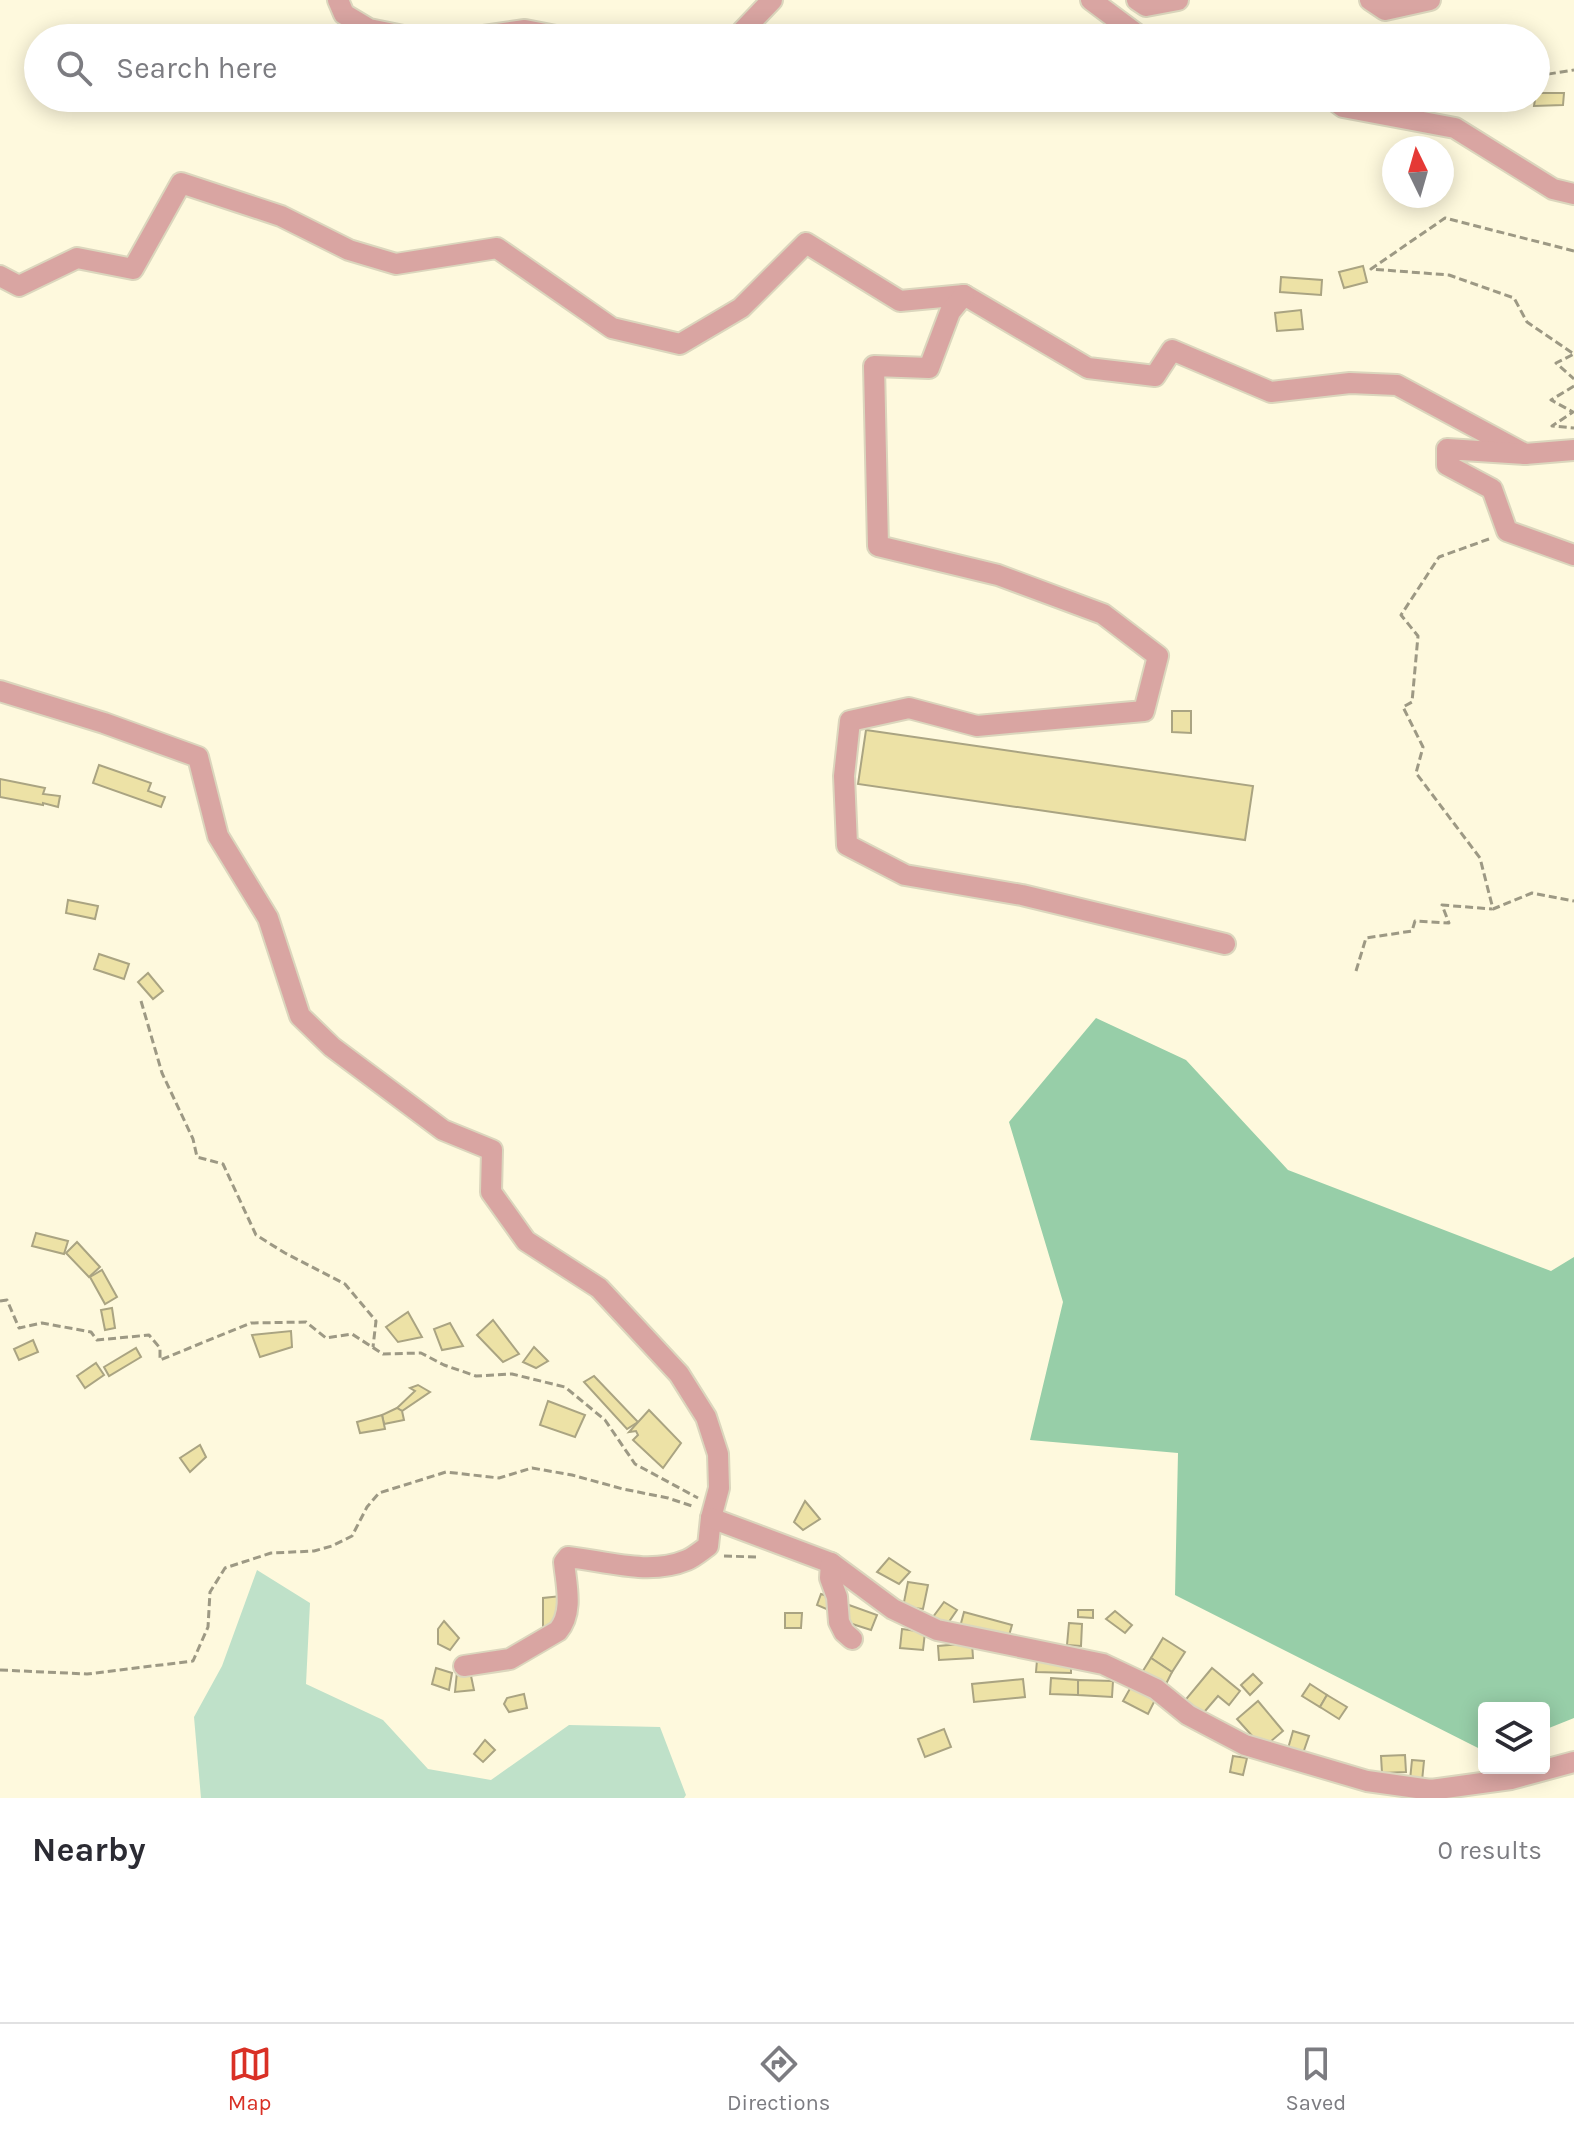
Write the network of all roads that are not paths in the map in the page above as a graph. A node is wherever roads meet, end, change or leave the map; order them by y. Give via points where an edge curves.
1 (338, 0) edge
2 (772, 0) edge
3 (1091, 0) edge
4 (1137, 0) edge
5 (1178, 0) edge
6 (1370, 0) edge
7 (1430, 0) edge
8 (361, 24) edge
9 (749, 24) edge
10 (1123, 24) edge
11 (1370, 112) edge
12 (1574, 194) edge
13 (0, 276) edge
14 (964, 295) junction
15 (1574, 450) edge
16 (1525, 454) junction
17 (1574, 555) edge
18 (0, 691) edge
19 (1225, 944) dead end
20 (713, 1512) junction
21 (831, 1563) junction
22 (852, 1639) dead end
23 (464, 1666) dead end
24 (1574, 1762) edge

1 - 8 street via 344,14
2 - 9 street
3 - 10 street
4 - 5 street via 1146,6
6 - 7 street via 1385,10
11 - 12 street via 1455,128 1553,189
13 - 14 street via 19,286 77,258 133,269 181,183 281,216 349,250 396,264 497,248 612,328 680,344 741,308 806,243 900,301
14 - 16 street via 1088,368 1155,376 1172,350 1271,392 1350,383 1397,385
14 - 19 street via 950,312 929,368 874,366 878,546 998,575 1103,614 1158,656 1144,711 977,726 909,708 850,721 844,776 847,845 905,875 1022,895
15 - 16 street
16 - 17 street via 1447,449 1447,465 1492,489 1507,531
18 - 20 street via 198,757 218,836 268,918 300,1016 332,1047 443,1130 492,1150 491,1192 526,1241 599,1288 679,1374 706,1417 718,1454
20 - 21 street
20 - 23 street via 708,1546 687,1560 636,1566 568,1557 563,1626 510,1659
21 - 22 street via 839,1622
21 - 24 street via 893,1609 937,1630 1103,1664 1156,1689 1188,1715 1245,1745 1367,1781 1431,1790 1511,1779

